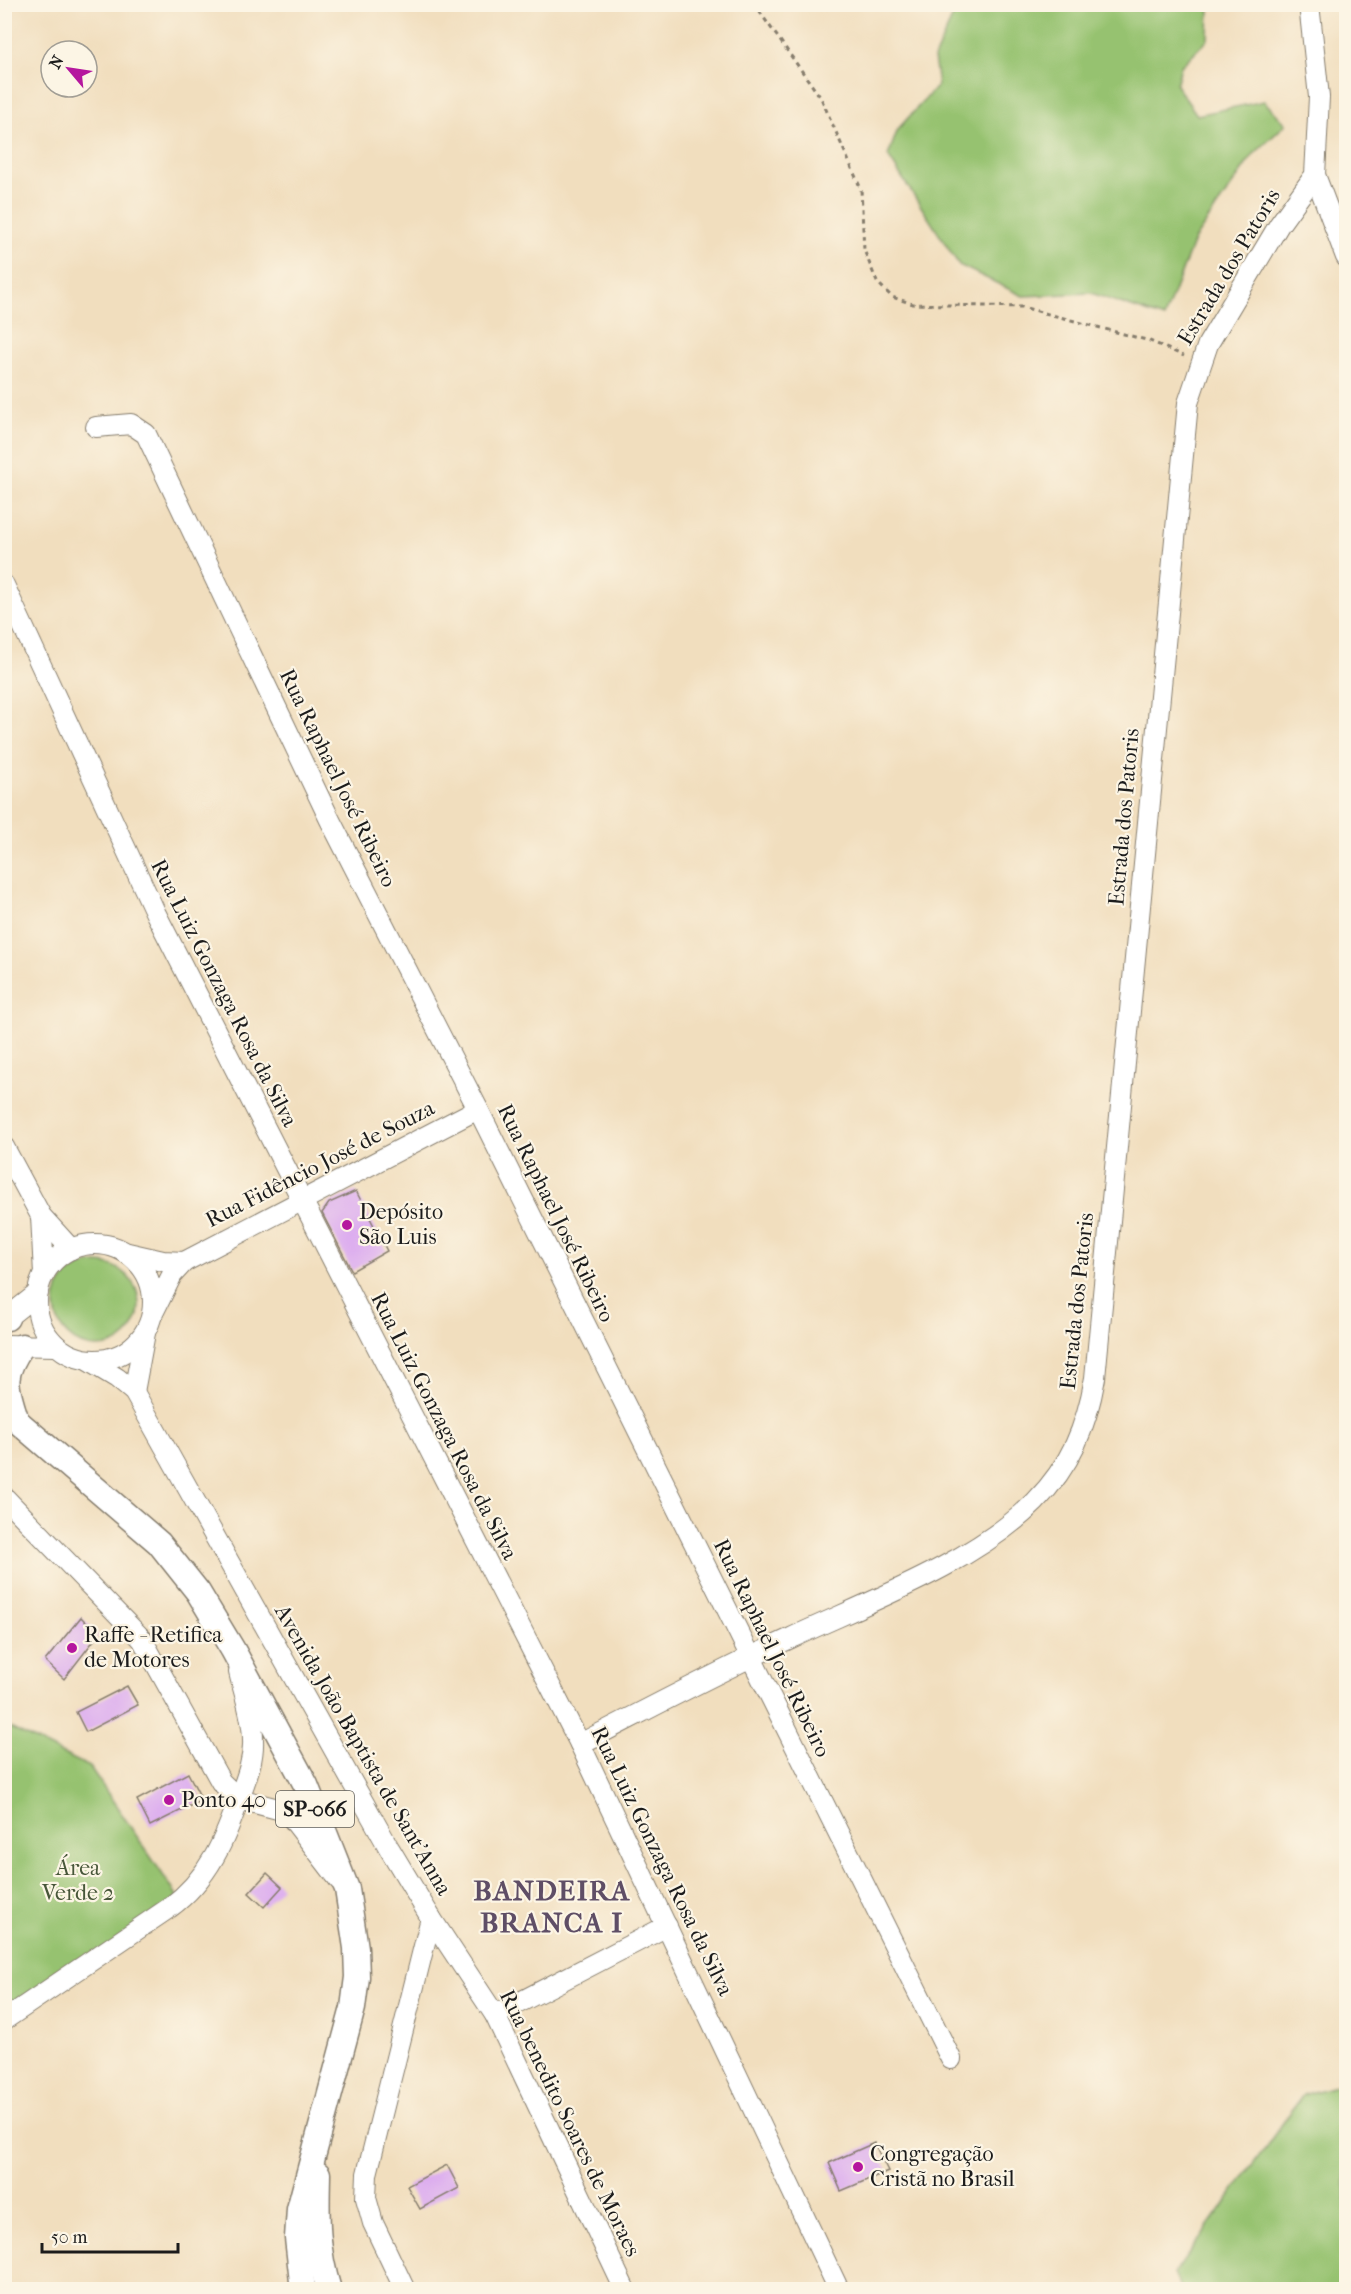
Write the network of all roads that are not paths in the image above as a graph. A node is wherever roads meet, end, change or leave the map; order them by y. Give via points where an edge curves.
1 (1309, 4) edge
2 (1315, 175) junction
3 (1347, 257) edge
4 (96, 428) dead end
5 (4, 585) edge
6 (478, 1109) junction
7 (4, 1147) edge
8 (303, 1202) junction
9 (41, 1216) junction
10 (71, 1249) junction
11 (125, 1252) junction
12 (184, 1262) junction
13 (44, 1274) junction
14 (38, 1293) junction
15 (5, 1318) edge
16 (149, 1323) junction
17 (13, 1346) edge
18 (56, 1346) junction
19 (87, 1360) junction
20 (134, 1392) junction
21 (9, 1419) edge
22 (4, 1497) edge
23 (233, 1650) junction
24 (749, 1658) junction
25 (580, 1744) junction
26 (239, 1798) junction
27 (347, 1888) junction
28 (431, 1918) junction
29 (668, 1926) junction
30 (495, 2015) junction
31 (4, 2020) edge
32 (951, 2059) dead end
33 (319, 2139) junction
34 (303, 2289) edge
35 (329, 2289) edge
36 (405, 2289) edge
37 (625, 2289) edge
38 (839, 2289) edge

1 - 2 street via 1319,97
2 - 3 street
2 - 24 street, Estrada dos Patoris via 1279,225 1208,344 1188,404 1095,1378 1076,1447 1035,1501 1004,1528 909,1583
4 - 6 street, Rua Raphael José Ribeiro via 131,424 146,434 330,820
5 - 8 street, Rua Luiz Gonzaga Rosa da Silva via 156,914
6 - 8 street, Rua Fidêncio José de Souza
6 - 24 street, Rua Raphael José Ribeiro
7 - 9 street
8 - 12 street, Rua Fidêncio José de Souza
8 - 25 street, Rua Luiz Gonzaga Rosa da Silva
9 - 10 street
9 - 13 street
10 - 11 street via 89,1244 108,1245
10 - 13 street
11 - 12 street
11 - 16 street via 139,1263 149,1279 154,1296
12 - 16 street, Rua Fidêncio José de Souza via 172,1275
13 - 14 street
14 - 15 street
14 - 18 street via 38,1312 44,1330
16 - 19 street via 135,1345 121,1355
16 - 20 street
17 - 18 street
17 - 21 main road via 6,1379
18 - 19 street via 70,1356
19 - 20 street, Avenida João Baptista de Sant'Anna
20 - 28 street, Avenida João Baptista de Sant'Anna
21 - 23 main road, SP-066 via 135,1521 179,1566
22 - 26 street via 142,1639 213,1772
23 - 26 street via 253,1740
23 - 27 main road, SP-066 via 306,1785
24 - 25 street, Estrada dos Patoris
24 - 32 street, Rua Raphael José Ribeiro
25 - 29 street, Rua Luiz Gonzaga Rosa da Silva
26 - 27 street via 278,1809 291,1817
26 - 31 street via 225,1840 189,1894
27 - 33 main road, SP-066 via 357,1977 353,2008
28 - 30 street, Rua benedito Soares de Moraes
28 - 36 street, Avenida João Baptista de Sant'Anna via 367,2174 366,2198 373,2223
29 - 30 street
29 - 38 street, Rua Luiz Gonzaga Rosa da Silva
30 - 37 street, Rua benedito Soares de Moraes
33 - 34 main road, SP-066 via 299,2209 297,2238
33 - 35 main road via 316,2234

